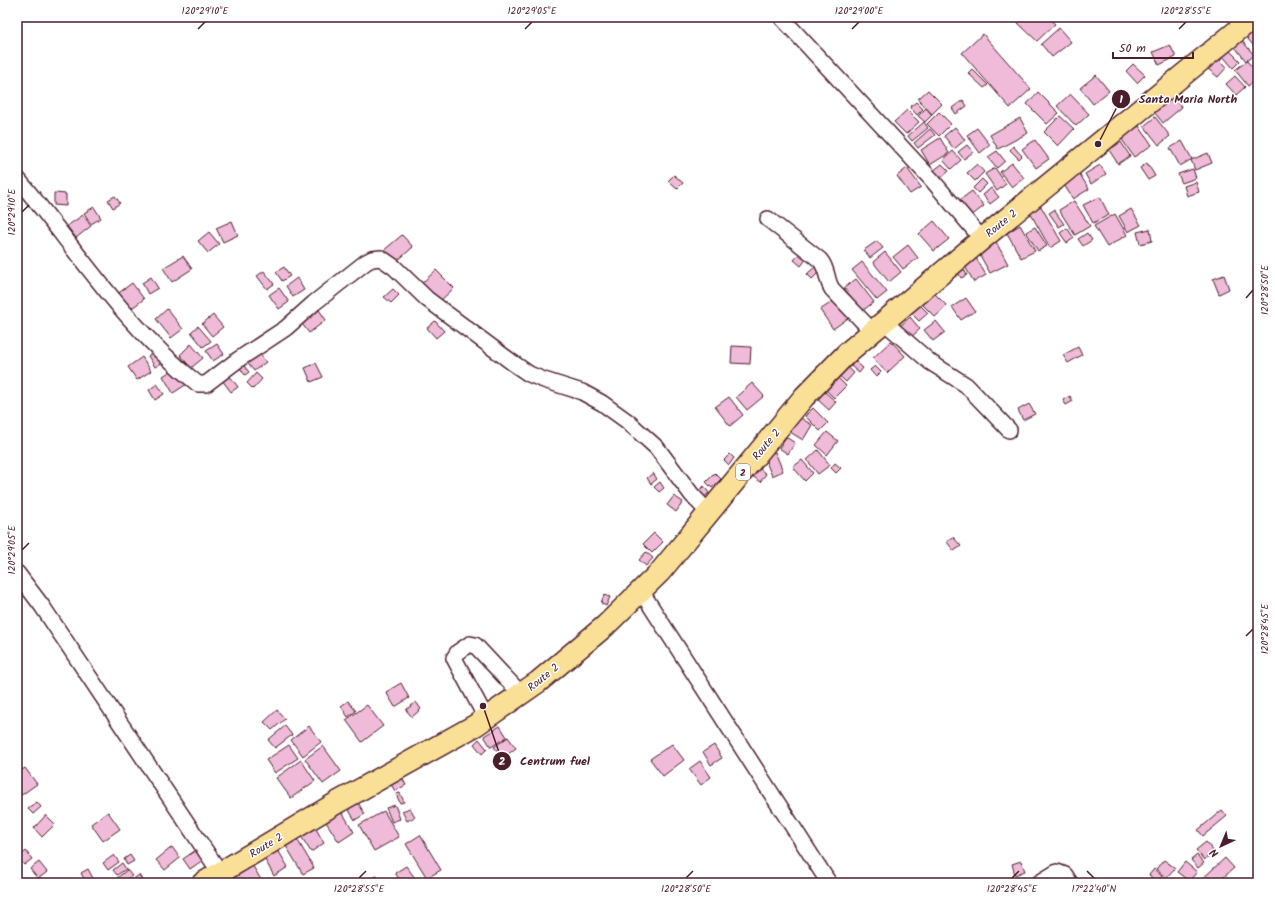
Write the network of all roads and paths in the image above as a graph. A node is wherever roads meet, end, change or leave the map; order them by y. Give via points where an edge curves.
1 (781, 17) edge
2 (1254, 17) edge
3 (17, 178) edge
4 (768, 219) dead end
5 (982, 238) junction
6 (878, 326) junction
7 (1010, 430) dead end
8 (709, 513) junction
9 (17, 573) edge
10 (641, 591) junction
11 (521, 694) junction
12 (486, 718) junction
13 (224, 878) edge
14 (203, 883) edge
15 (829, 883) edge
16 (1039, 883) edge
17 (1070, 883) edge

1 - 5 street via 932,180
2 - 5 highway, Route 2 / 2
3 - 8 street via 60,229 128,318 198,384 206,384 286,328 366,262 381,258 438,308 529,374 582,392 627,421 657,448 692,495
4 - 6 street via 820,260 832,289
5 - 6 highway, Route 2 / 2
6 - 7 street via 966,385
6 - 8 highway, Route 2 / 2 via 804,397
8 - 10 highway, Route 2 / 2
9 - 13 street via 42,606
10 - 11 highway, Route 2 / 2 via 605,626
10 - 15 street
11 - 12 highway, Route 2 / 2
11 - 12 street via 474,645 470,644 458,652 454,658
12 - 13 highway, Route 2 / 2 via 338,802
13 - 14 highway, Route 2 / 2
16 - 17 street via 1057,872 1065,875

